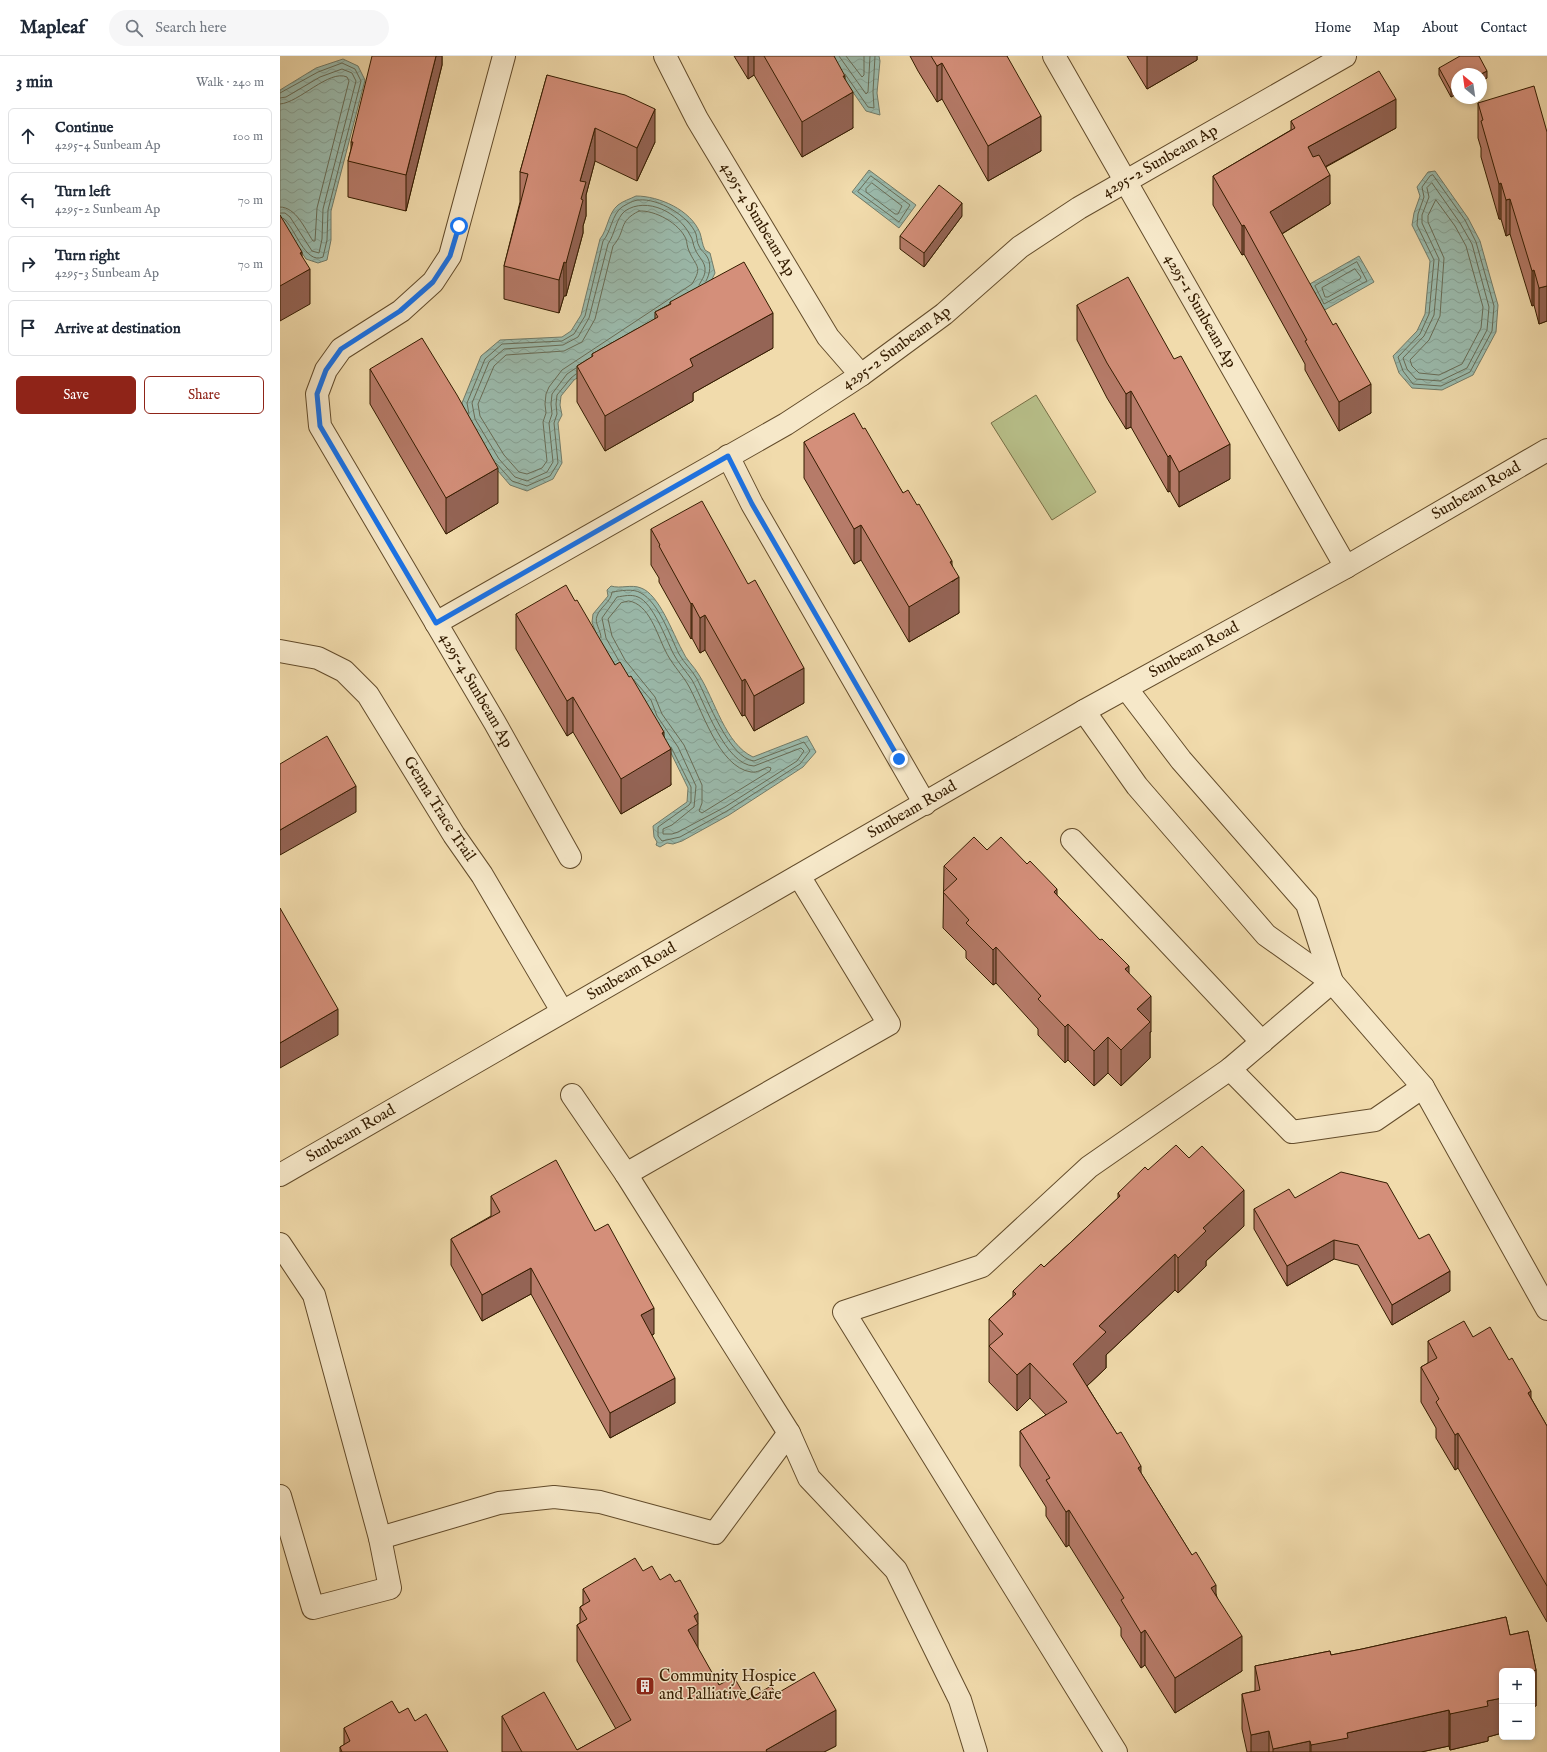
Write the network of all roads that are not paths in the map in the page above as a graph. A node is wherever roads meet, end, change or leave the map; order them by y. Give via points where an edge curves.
1 (504, 56) edge
2 (665, 56) edge
3 (1054, 56) edge
4 (1345, 56) edge
5 (1126, 182) junction
6 (861, 375) junction
7 (1547, 450) edge
8 (728, 456) junction
9 (1346, 567) junction
10 (436, 623) junction
11 (280, 651) edge
12 (1126, 688) junction
13 (1084, 711) junction
14 (925, 804) junction
15 (1072, 840) dead end
16 (570, 857) dead end
17 (799, 876) junction
18 (1332, 982) junction
19 (562, 1011) junction
20 (1262, 1042) junction
21 (1230, 1069) junction
22 (1423, 1087) junction
23 (572, 1095) dead end
24 (626, 1174) junction
25 (280, 1175) edge
26 (280, 1244) edge
27 (1547, 1309) edge
28 (789, 1433) junction
29 (280, 1496) edge
30 (380, 1538) junction
31 (976, 1752) edge
32 (1116, 1752) edge

1 - 10 street, 4295-4 Sunbeam Ap via 450,256 433,282 400,311 341,349 326,370 317,394 320,426
2 - 6 street, 4295-4 Sunbeam Ap via 697,119 828,337
3 - 5 street, 4295-1 Sunbeam Ap
4 - 5 street, 4295-2 Sunbeam Ap
5 - 6 street, 4295-2 Sunbeam Ap via 1079,208 1020,247 944,314
5 - 9 street, 4295-1 Sunbeam Ap
6 - 8 street, 4295-2 Sunbeam Ap via 786,424
7 - 9 street, Sunbeam Road
8 - 10 street, 4295-2 Sunbeam Ap
8 - 14 street via 752,504
9 - 12 street, Sunbeam Road
10 - 16 street, 4295-4 Sunbeam Ap via 495,722
11 - 19 street, Genna Trace Trail via 318,658 344,671 368,695 454,835 482,875
12 - 13 street, Sunbeam Road
12 - 18 street via 1181,760 1307,904
13 - 14 street, Sunbeam Road
13 - 18 street via 1136,786 1266,936
14 - 17 street, Sunbeam Road
15 - 20 street
17 - 19 street, Sunbeam Road
17 - 24 street via 889,1024
18 - 20 street
18 - 22 street
19 - 25 street, Sunbeam Road
20 - 21 street
21 - 22 street via 1292,1132 1375,1120
21 - 32 street via 1089,1166 982,1266 844,1312
22 - 27 street
23 - 24 street
24 - 28 street
26 - 30 street via 314,1295
28 - 30 street via 715,1533 600,1502 554,1496 499,1503
28 - 31 street via 809,1478 896,1570 960,1700
29 - 30 street via 313,1608 390,1588

